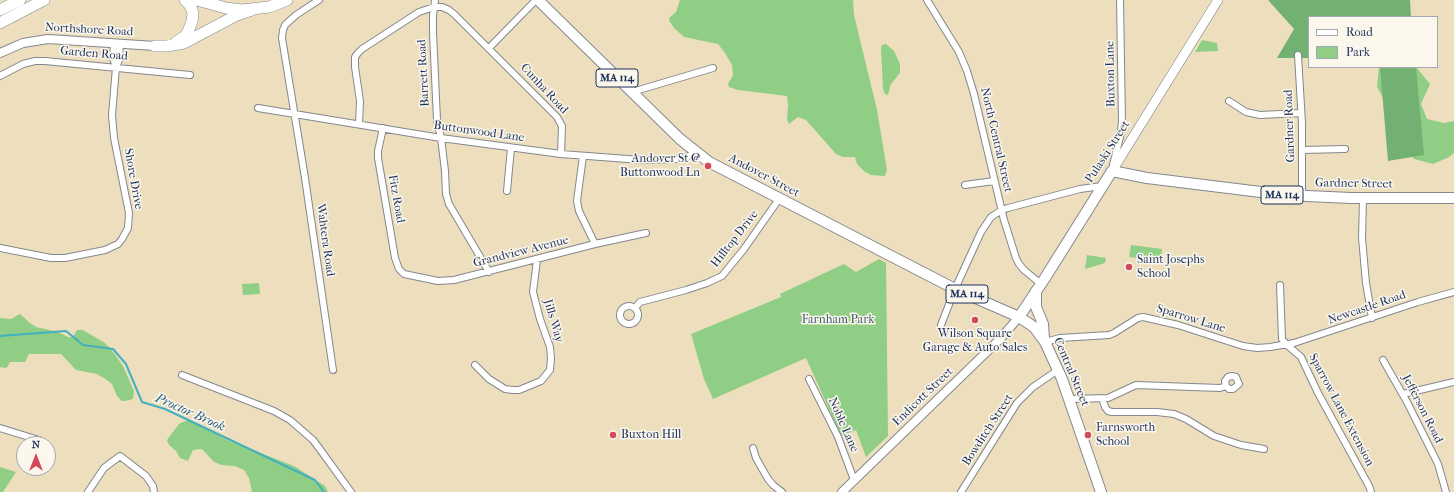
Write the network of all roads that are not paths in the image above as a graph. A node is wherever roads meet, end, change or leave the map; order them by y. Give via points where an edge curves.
1 (12, 0) edge
2 (20, 0) edge
3 (44, 0) edge
4 (50, 0) edge
5 (185, 0) edge
6 (197, 0) edge
7 (287, 0) edge
8 (319, 0) edge
9 (435, 0) edge
10 (537, 0) edge
11 (927, 0) edge
12 (1120, 0) edge
13 (1218, 0) edge
14 (434, 7) junction
15 (0, 9) edge
16 (252, 10) junction
17 (16, 14) junction
18 (0, 23) edge
19 (117, 43) junction
20 (155, 46) junction
21 (489, 48) junction
22 (0, 53) edge
23 (1298, 55) dead end
24 (116, 67) junction
25 (713, 68) dead end
26 (190, 75) dead end
27 (0, 76) edge
28 (632, 92) junction
29 (1229, 101) dead end
30 (258, 108) dead end
31 (1301, 113) junction
32 (294, 114) junction
33 (359, 124) junction
34 (384, 128) junction
35 (441, 138) junction
36 (511, 148) junction
37 (1345, 149) dead end
38 (1302, 150) junction
39 (561, 154) junction
40 (697, 154) junction
41 (583, 156) junction
42 (1112, 171) junction
43 (994, 181) junction
44 (965, 185) dead end
45 (1102, 186) junction
46 (507, 191) dead end
47 (1302, 196) junction
48 (1363, 198) junction
49 (1454, 198) edge
50 (779, 199) junction
51 (1002, 210) junction
52 (646, 233) dead end
53 (595, 244) junction
54 (0, 248) edge
55 (537, 260) junction
56 (401, 272) joint
57 (489, 272) junction
58 (1280, 285) dead end
59 (1038, 287) junction
60 (955, 289) junction
61 (1454, 292) edge
62 (635, 308) dead end
63 (1019, 317) junction
64 (1372, 318) junction
65 (941, 325) dead end
66 (1045, 342) junction
67 (1286, 344) junction
68 (1383, 360) dead end
69 (475, 365) dead end
70 (333, 370) dead end
71 (1058, 370) junction
72 (182, 375) dead end
73 (809, 379) dead end
74 (1454, 382) edge
75 (1226, 386) dead end
76 (1403, 394) junction
77 (1102, 398) junction
78 (1069, 399) junction
79 (0, 428) edge
80 (26, 436) edge
81 (753, 448) dead end
82 (1264, 449) dead end
83 (854, 480) junction
84 (88, 492) edge
85 (154, 492) edge
86 (351, 492) edge
87 (782, 492) edge
88 (842, 492) edge
89 (961, 492) edge
90 (1102, 492) edge
91 (1371, 492) edge
92 (1446, 492) edge

1 - 15 highway
2 - 15 highway
3 - 17 highway
4 - 17 highway
5 - 20 highway via 193,15 188,32 173,43
6 - 16 highway via 226,8
7 - 16 highway
8 - 32 street, Wahtera Road via 290,20 282,30
9 - 14 street, Barrett Road
10 - 21 street
10 - 28 main road, Andover Street / MA 114
11 - 43 street, North Central Street via 964,63 974,94
12 - 42 street, Buxton Lane via 1122,122
13 - 42 main road, Pulaski Street
14 - 21 street, Cunha Road via 449,10
14 - 33 street via 419,12 362,48 355,57 360,101
14 - 35 street, Barrett Road via 437,120
16 - 20 highway via 237,15 184,43
17 - 18 highway
19 - 20 street, Northshore Road
19 - 22 street, Northshore Road via 44,39 24,43
19 - 24 street, Shore Drive via 113,58
21 - 39 street, Cunha Road via 560,121
23 - 31 street, Gardner Road
24 - 26 street, Garden Road
24 - 27 street, Garden Road via 35,61
24 - 54 street, Shore Drive via 112,123 129,213 128,228 122,239 118,244 105,250 65,258 51,258
25 - 28 street
28 - 40 main road, Andover Street / MA 114
29 - 31 street via 1246,112 1260,115
30 - 32 street, Buttonwood Lane
31 - 38 street, Gardner Road
32 - 33 street, Buttonwood Lane
32 - 70 street, Wahtera Road
33 - 34 street, Buttonwood Lane
34 - 35 street, Buttonwood Lane
34 - 56 street, Fitz Road via 378,158 395,258
35 - 36 street, Buttonwood Lane
35 - 57 street, Barrett Road via 447,199
36 - 39 street, Buttonwood Lane
36 - 46 street
37 - 38 street
38 - 47 street, Gardner Road
39 - 41 street, Buttonwood Lane
40 - 41 street, Buttonwood Lane via 684,158 641,160
40 - 50 main road, Andover Street / MA 114
41 - 53 street via 578,211
42 - 45 main road, Pulaski Street
42 - 47 main road, Gardner Street / MA 114 via 1203,186
43 - 44 street
43 - 51 street, North Central Street
45 - 51 street via 1080,188
45 - 59 main road, Pulaski Street
47 - 48 main road, Gardner Street / MA 114
48 - 49 main road, Gardner Street / MA 114
48 - 64 street via 1362,238
50 - 60 main road, Andover Street / MA 114
50 - 62 street, Hilltop Drive via 722,276 686,290 640,302
51 - 59 street, North Central Street via 1019,264
51 - 60 street via 991,217 984,226
52 - 53 street, Grandview Avenue
53 - 55 street, Grandview Avenue
55 - 57 street, Grandview Avenue
55 - 69 street, Jills Way via 533,292 550,347 550,370 541,381 513,390 489,379
56 - 57 street, Grandview Avenue via 444,281
58 - 67 street via 1282,339
59 - 63 main road, Pulaski Street
59 - 66 main road via 1036,307 1043,324
60 - 63 main road, Andover Street / MA 114
60 - 65 street
61 - 64 street, Newcastle Road
63 - 66 main road, Central Street via 1034,327
63 - 83 street, Endicott Street via 1000,339
64 - 67 street, Newcastle Road
66 - 67 street, Sparrow Lane via 1060,338 1109,335 1143,317 1178,325 1243,346 1263,348
66 - 71 main road, Central Street
67 - 91 street, Sparrow Lane Extension via 1301,357
68 - 76 street, Jefferson Road
71 - 78 main road, Central Street
71 - 89 street, Bowditch Street via 1033,387 1017,403
72 - 86 street via 274,411 290,420 316,444
73 - 83 street, Noble Lane via 838,437
74 - 76 street
75 - 77 street via 1220,388 1136,385 1112,397
76 - 92 street, Jefferson Road via 1438,464
77 - 78 street
77 - 82 street via 1108,411 1174,414 1214,436
78 - 90 main road, Central Street
79 - 80 street
81 - 87 street via 768,479
83 - 88 street, Endicott Street
84 - 85 street via 104,468 120,456 146,476

